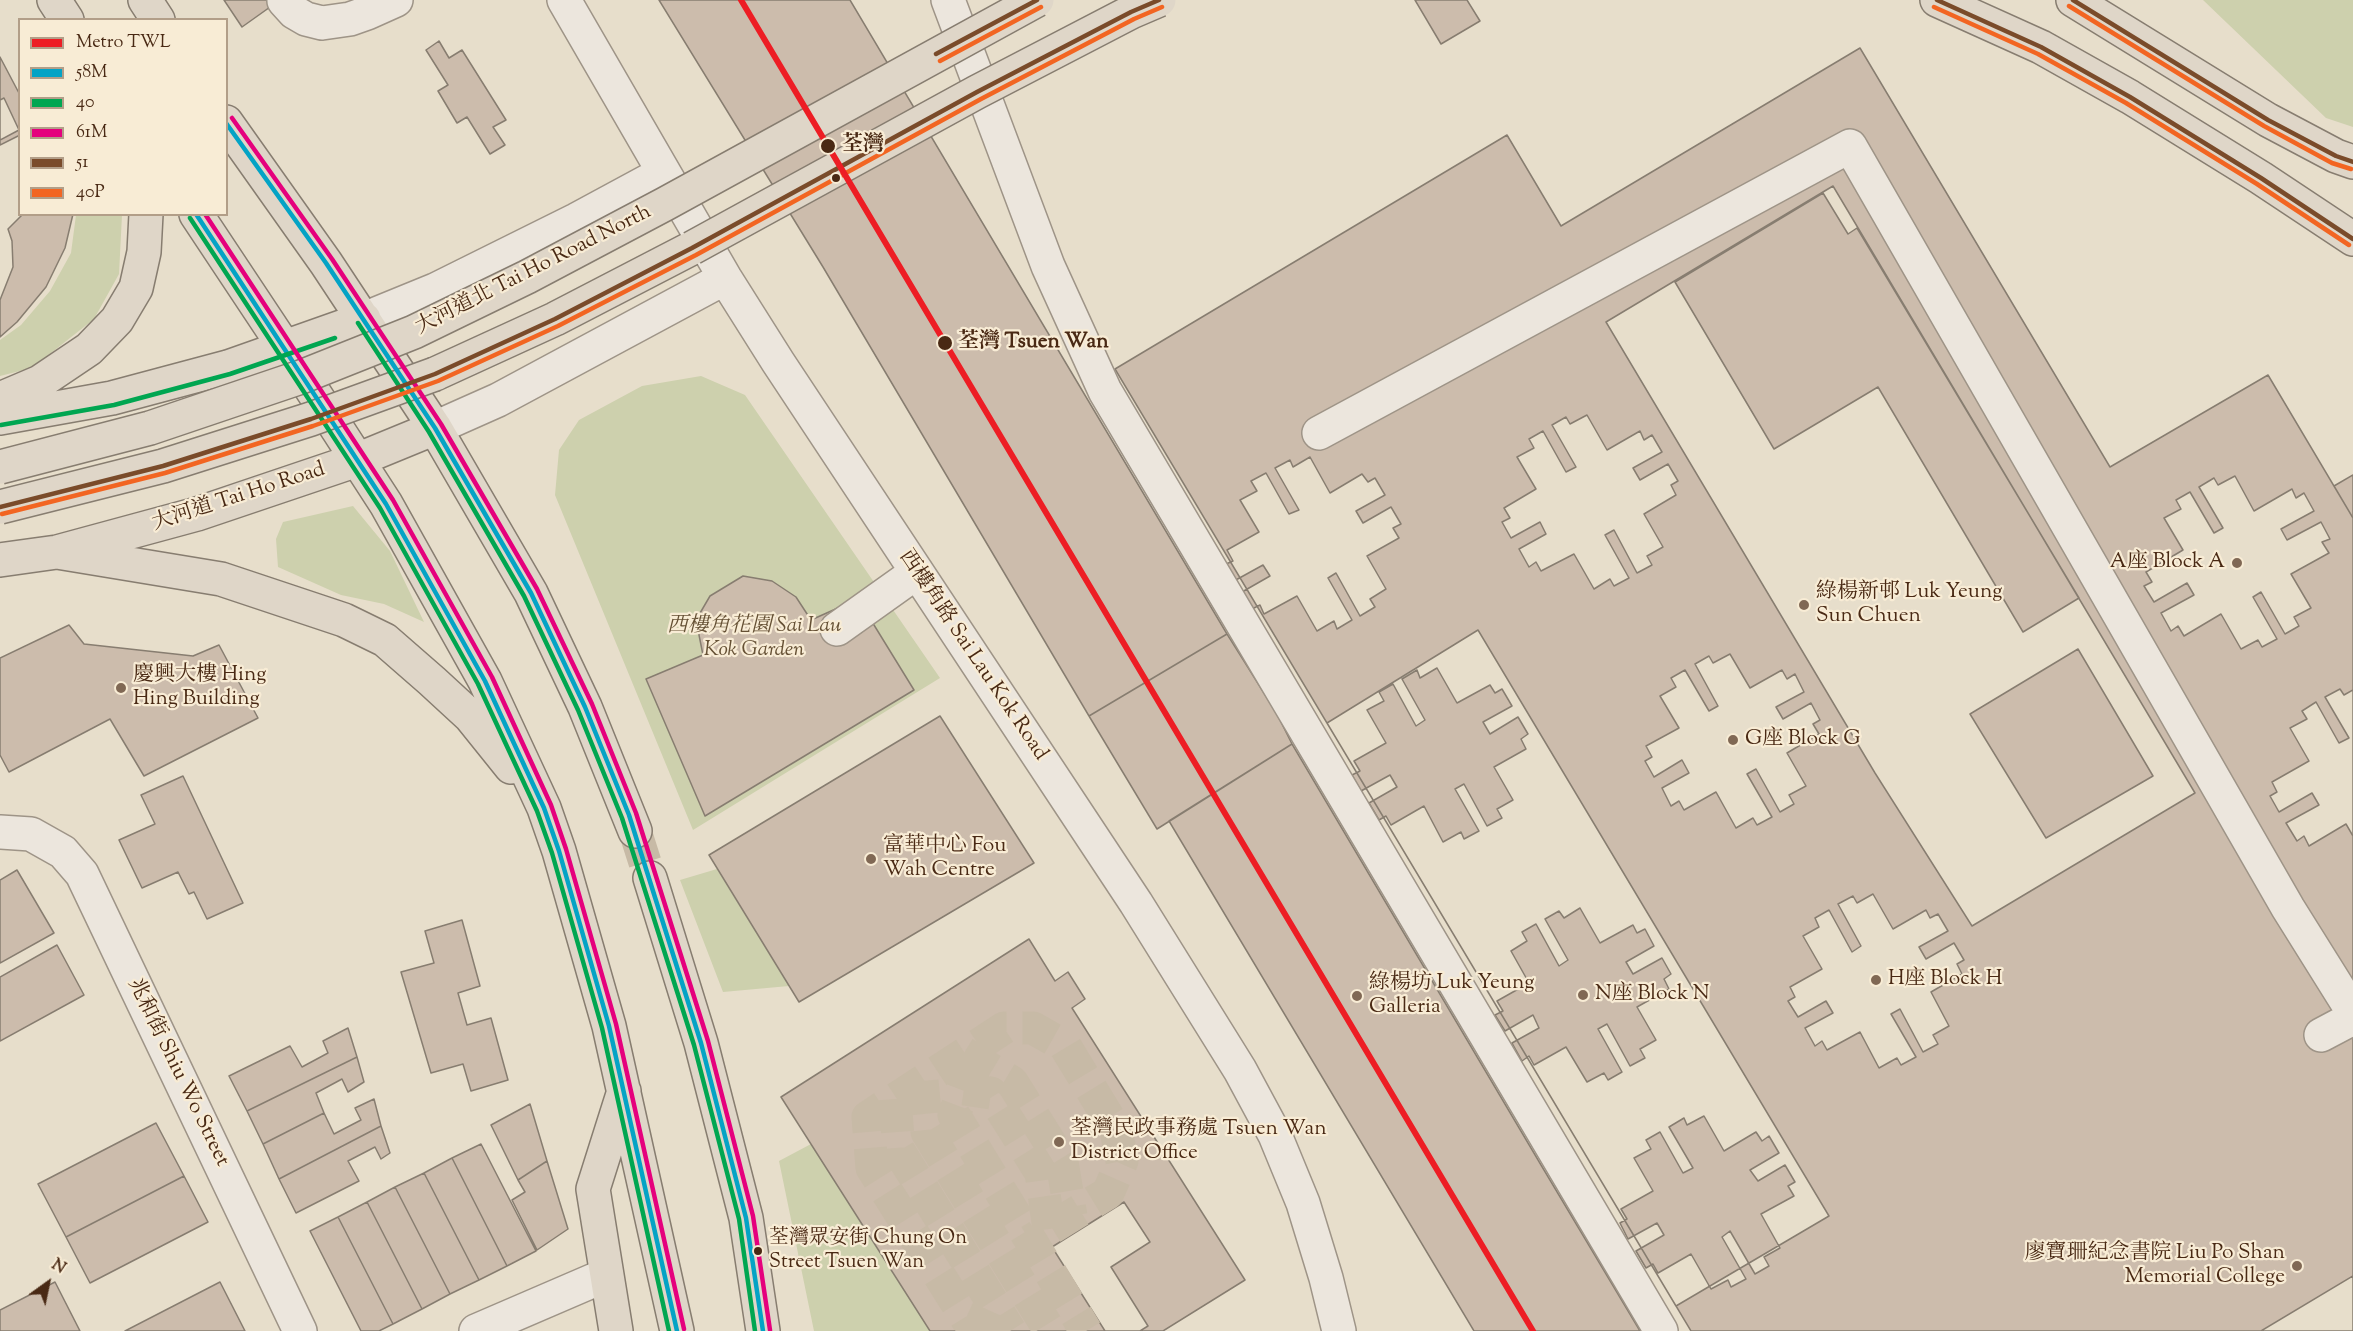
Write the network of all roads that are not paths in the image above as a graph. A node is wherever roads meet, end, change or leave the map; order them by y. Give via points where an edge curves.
1 (54, 0) edge
2 (145, 0) edge
3 (324, 0) edge
4 (396, 0) edge
5 (564, 0) edge
6 (948, 0) edge
7 (1037, 0) edge
8 (1159, 0) edge
9 (1937, 0) edge
10 (2073, 0) edge
11 (284, 1) edge
12 (66, 18) edge
13 (157, 18) edge
14 (350, 19) junction
15 (228, 125) edge
16 (2353, 162) edge
17 (663, 172) junction
18 (146, 216) edge
19 (197, 216) edge
20 (2353, 238) edge
21 (725, 278) junction
22 (364, 319) junction
23 (285, 348) junction
24 (0, 399) edge
25 (0, 418) edge
26 (435, 428) junction
27 (1319, 433) dead end
28 (357, 460) junction
29 (0, 467) edge
30 (0, 507) edge
31 (57, 552) junction
32 (0, 560) edge
33 (917, 573) junction
34 (837, 629) dead end
35 (544, 808) junction
36 (635, 831) tunnel mouth
37 (16, 833) edge
38 (650, 878) tunnel mouth
39 (2353, 1012) edge
40 (2353, 1018) edge
41 (2321, 1035) dead end
42 (624, 1090) junction
43 (606, 1275) junction
44 (300, 1331) edge
45 (476, 1331) edge
46 (616, 1331) edge
47 (677, 1331) edge
48 (763, 1331) edge
49 (1339, 1331) edge
50 (1661, 1331) edge

1 - 12 main road
2 - 13 main road
3 - 14 street via 332,10
4 - 14 street
5 - 17 street, 西樓角路 Sai Lau Kok Road
6 - 50 street via 1048,266 1105,391
7 - 29 main road, 大河道北 Tai Ho Road North, bridge via 665,204 414,332 301,377 150,428
8 - 30 main road, bridge via 977,92 555,319 435,374 163,466
9 - 20 main road via 2041,47 2130,97
10 - 16 main road via 2268,120
11 - 14 street via 306,19 322,23
15 - 22 main road
17 - 21 street, 西樓角路 Sai Lau Kok Road
17 - 22 street via 435,290
18 - 24 main road via 144,252 136,288 117,320 89,349 40,382
19 - 23 main road
21 - 26 street, 大河道 Tai Ho Road via 498,400
21 - 33 street, 西樓角路 Sai Lau Kok Road
22 - 23 main road
22 - 26 main road
23 - 25 main road via 112,398
23 - 28 main road
26 - 28 main road, 大河道 Tai Ho Road
26 - 36 main road via 531,593 585,707
27 - 39 street via 1850,146 2282,898
28 - 31 main road, 大河道 Tai Ho Road via 197,514
28 - 35 main road via 386,504 485,681
31 - 32 main road, 大河道 Tai Ho Road
31 - 35 main road via 221,579 344,620 385,640 470,716
33 - 34 street
33 - 49 street, 西樓角路 Sai Lau Kok Road via 1136,903 1240,1070 1275,1136 1303,1203
35 - 42 main road via 606,1015
37 - 44 street, 兆和街 Shiu Wo Street via 63,852 82,874
38 - 48 main road via 701,1043 746,1218
40 - 41 street
42 - 43 main road via 592,1189
42 - 47 main road
43 - 45 street
43 - 46 main road

